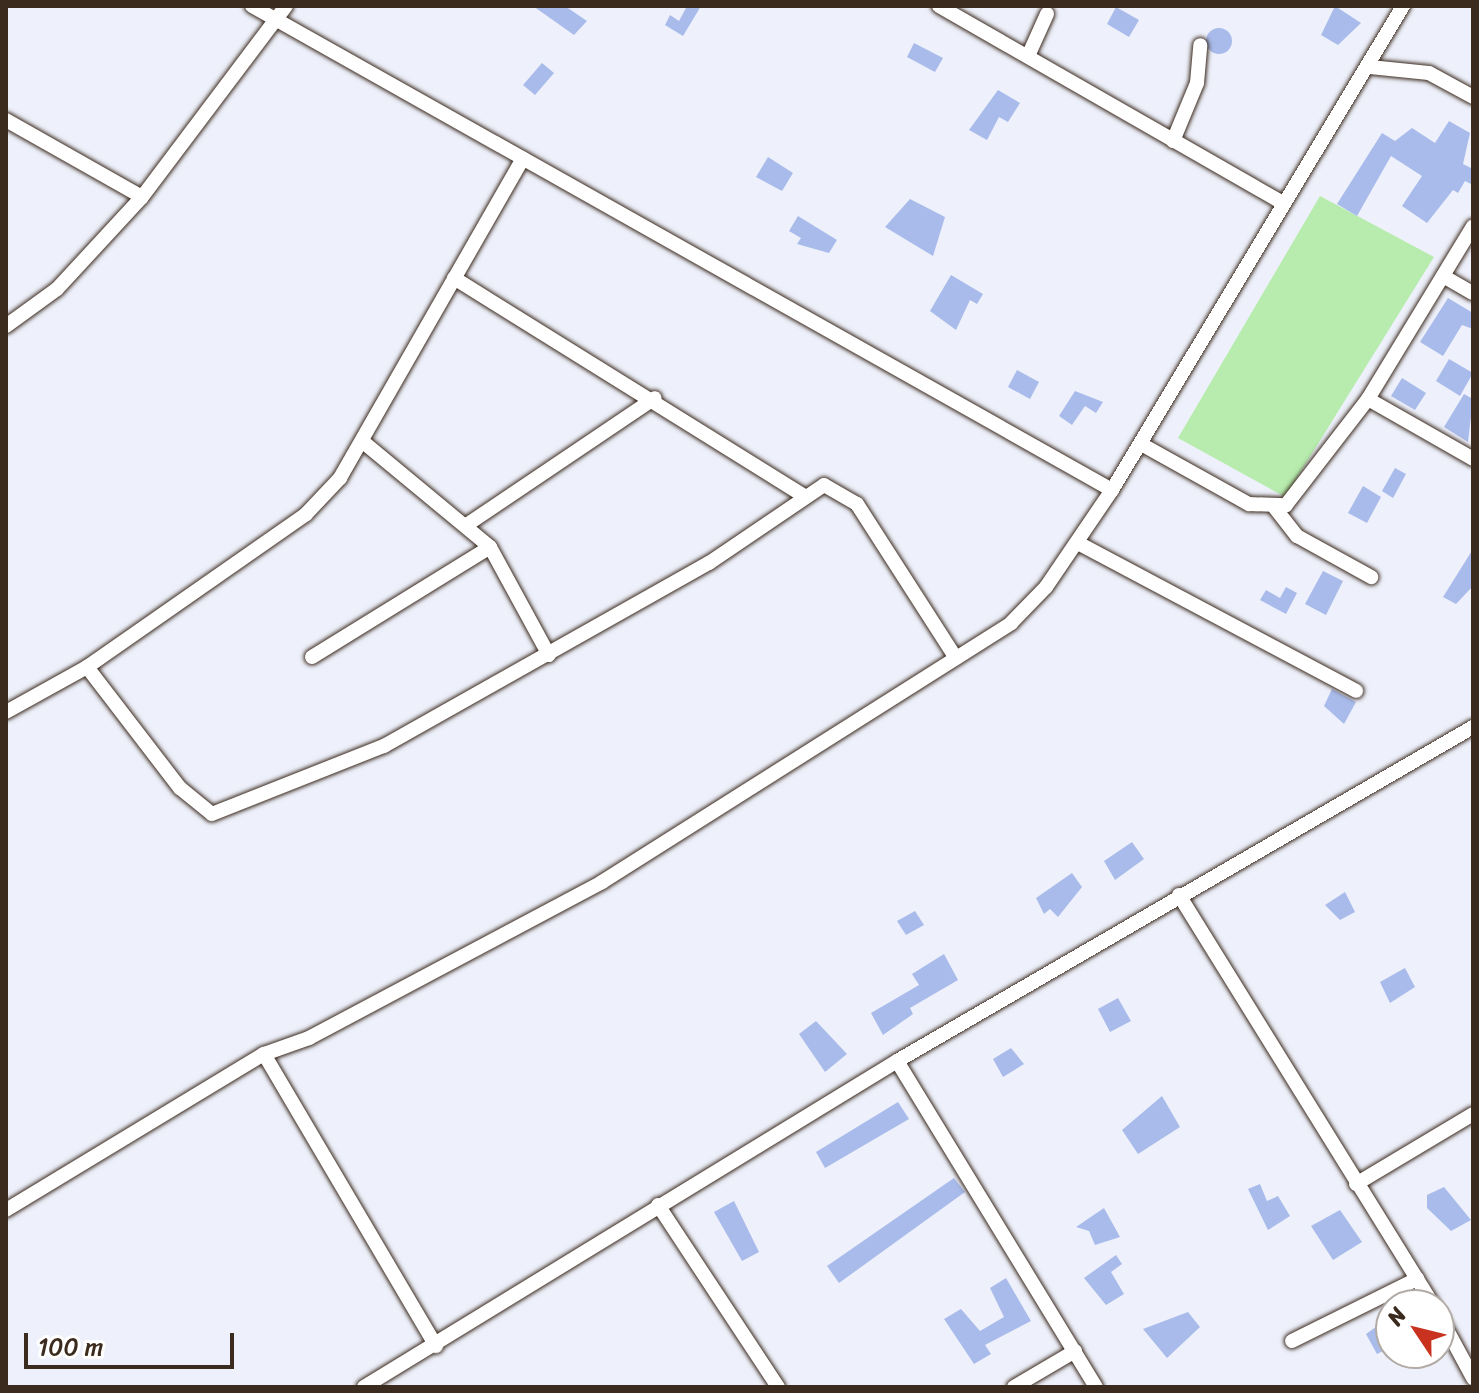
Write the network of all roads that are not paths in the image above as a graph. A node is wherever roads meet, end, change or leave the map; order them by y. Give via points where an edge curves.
1 (252, 6) edge
2 (286, 6) edge
3 (939, 6) edge
4 (1403, 6) edge
5 (1047, 14) dead end
6 (277, 21) junction
7 (1200, 45) dead end
8 (1029, 54) junction
9 (1370, 67) junction
10 (1473, 97) edge
11 (6, 120) edge
12 (1173, 141) junction
13 (523, 159) junction
14 (142, 197) junction
15 (1281, 202) junction
16 (1473, 226) edge
17 (1443, 276) junction
18 (454, 278) junction
19 (1473, 293) edge
20 (6, 326) edge
21 (655, 398) junction
22 (1368, 399) junction
23 (362, 441) junction
24 (1141, 444) junction
25 (1473, 459) edge
26 (1112, 490) junction
27 (803, 495) junction
28 (1275, 508) junction
29 (468, 524) junction
30 (1078, 543) junction
31 (490, 547) junction
32 (1371, 577) dead end
33 (549, 655) junction
34 (312, 657) dead end
35 (956, 658) junction
36 (87, 667) junction
37 (1356, 691) dead end
38 (6, 712) edge
39 (1473, 727) edge
40 (1179, 895) junction
41 (264, 1054) junction
42 (897, 1061) junction
43 (1473, 1114) edge
44 (1356, 1184) junction
45 (658, 1205) junction
46 (6, 1210) edge
47 (1417, 1279) junction
48 (1423, 1289) edge
49 (1292, 1341) dead end
50 (1455, 1345) edge
51 (436, 1346) junction
52 (1075, 1351) junction
53 (1473, 1378) edge
54 (364, 1387) edge
55 (778, 1387) edge
56 (1014, 1387) edge
57 (1096, 1387) edge

1 - 6 street
2 - 6 street
3 - 8 street
4 - 9 street
5 - 8 street
6 - 13 street
6 - 14 street
7 - 12 street via 1197,83
8 - 12 street
9 - 10 street via 1429,73
9 - 15 street
11 - 14 street
12 - 15 street
13 - 18 street
13 - 26 street
14 - 20 street via 57,289
15 - 24 street
16 - 17 street
17 - 19 street
17 - 22 street
18 - 21 street
18 - 23 street
21 - 27 street
21 - 29 street
22 - 25 street
22 - 28 street via 1294,499
23 - 29 street
23 - 36 street via 340,478 285,532
24 - 26 street
24 - 28 street via 1249,504
26 - 30 street
27 - 33 street via 709,563
27 - 35 street via 824,485 857,504
28 - 32 street via 1297,536
29 - 31 street
30 - 35 street via 1030,606
30 - 37 street
31 - 33 street
31 - 34 street
33 - 36 street via 384,746 212,814 180,788
35 - 41 street via 602,882 309,1038
36 - 38 street
39 - 40 street
40 - 42 street via 1099,949
40 - 44 street
41 - 46 street
41 - 51 street
42 - 45 street
42 - 52 street
43 - 44 street
44 - 47 street
45 - 51 street
45 - 55 street
47 - 48 street
47 - 49 street
50 - 53 street
51 - 54 street
52 - 56 street
52 - 57 street

